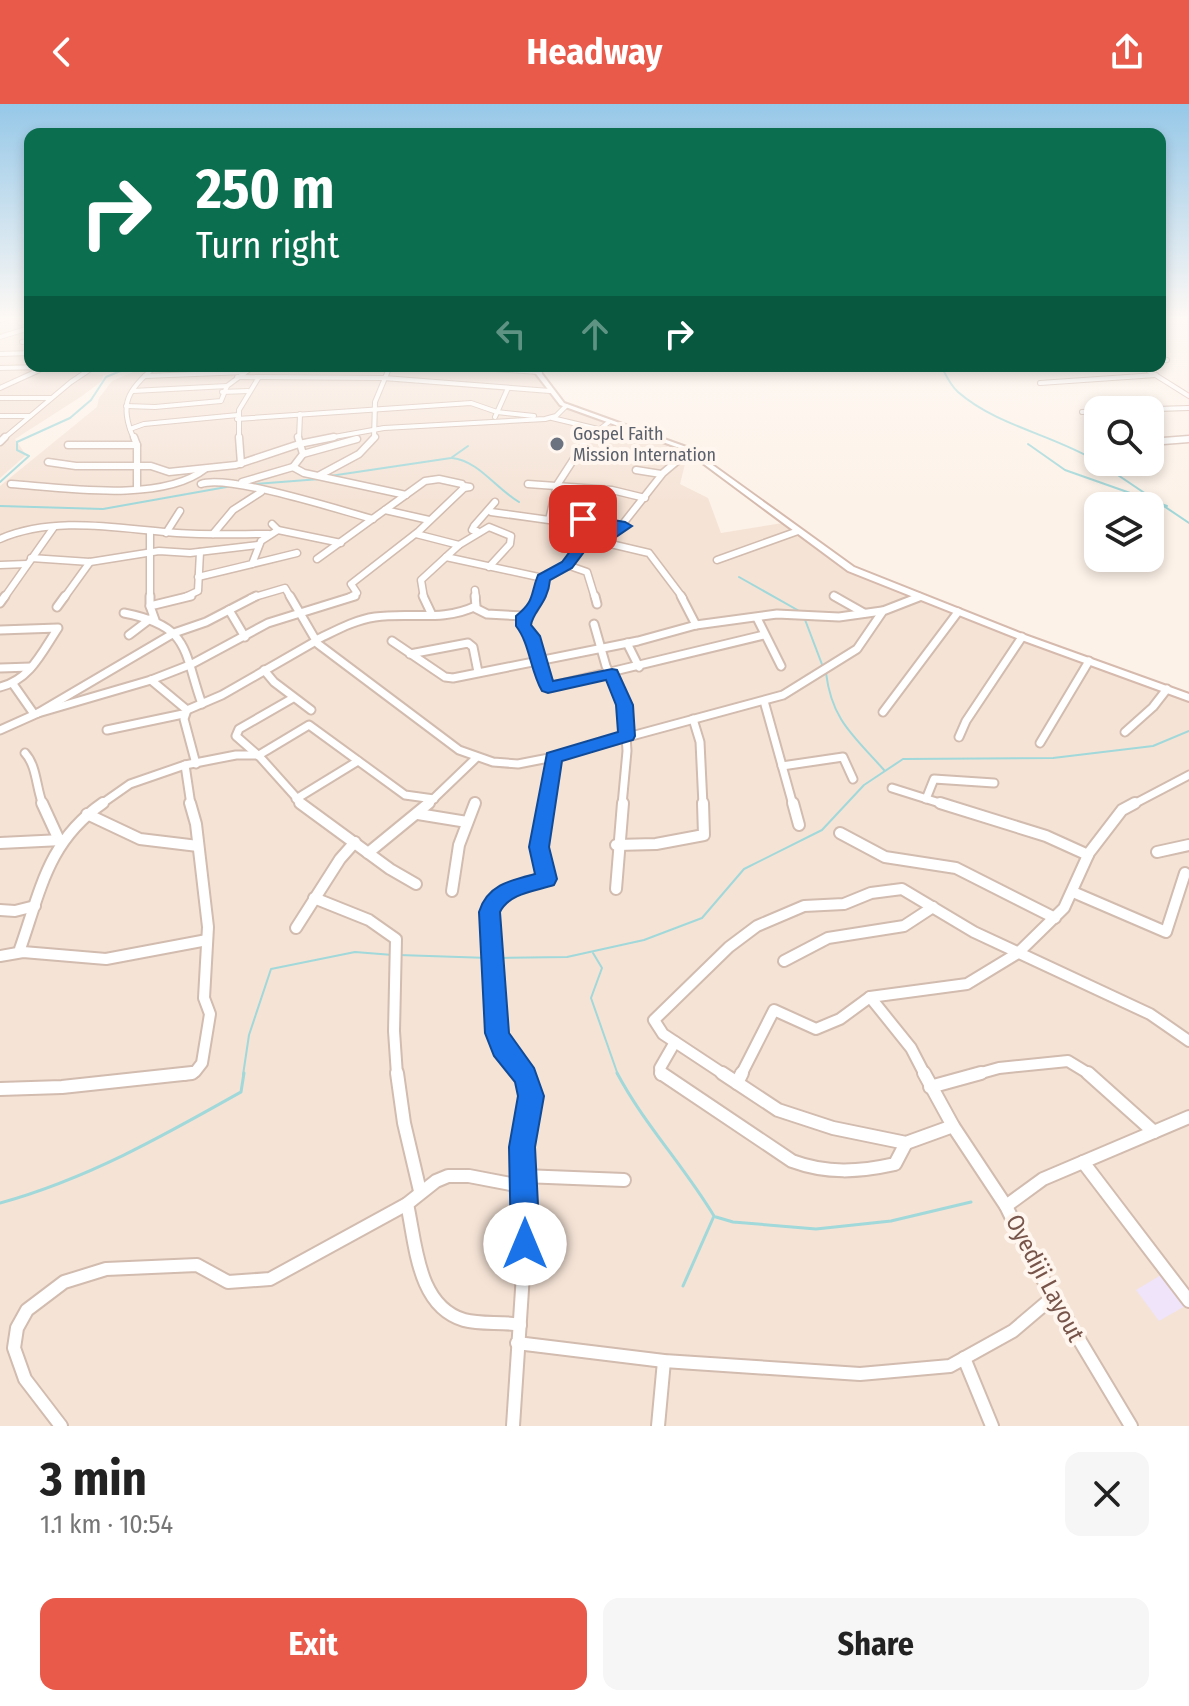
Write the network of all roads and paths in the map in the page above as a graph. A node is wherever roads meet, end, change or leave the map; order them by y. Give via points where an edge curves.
1 (384, 378) edge
2 (20, 379) edge
3 (80, 379) edge
4 (141, 379) edge
5 (235, 379) edge
6 (258, 379) edge
7 (393, 379) edge
8 (543, 379) edge
9 (1102, 379) edge
10 (1162, 379) edge
11 (1040, 383) dead end
12 (227, 386) junction
13 (0, 388) edge
14 (508, 388) junction
15 (133, 391) junction
16 (248, 391) junction
17 (550, 391) junction
18 (222, 392) junction
19 (1189, 396) edge
20 (0, 398) edge
21 (52, 398) junction
22 (205, 403) junction
23 (126, 406) junction
24 (423, 406) junction
25 (566, 406) junction
26 (374, 407) junction
27 (1189, 408) edge
28 (1164, 409) edge
29 (497, 412) junction
30 (300, 414) junction
31 (0, 416) edge
32 (31, 416) junction
33 (238, 417) junction
34 (548, 418) junction
35 (205, 419) junction
36 (493, 421) junction
37 (609, 422) junction
38 (418, 425) junction
39 (130, 429) junction
40 (598, 429) junction
41 (376, 430) junction
42 (1189, 439) edge
43 (1164, 441) edge
44 (0, 442) edge
45 (299, 444) junction
46 (68, 445) dead end
47 (137, 445) junction
48 (303, 454) junction
49 (694, 454) junction
50 (241, 455) junction
51 (256, 457) junction
52 (48, 462) dead end
53 (241, 464) junction
54 (138, 466) junction
55 (293, 467) junction
56 (205, 469) junction
57 (636, 470) dead end
58 (661, 474) junction
59 (320, 475) junction
60 (242, 482) dead end
61 (11, 484) dead end
62 (201, 484) dead end
63 (528, 484) dead end
64 (137, 487) junction
65 (556, 487) junction
66 (261, 492) junction
67 (406, 495) junction
68 (645, 498) junction
69 (495, 502) dead end
70 (385, 510) junction
71 (180, 511) dead end
72 (491, 512) junction
73 (551, 515) junction
74 (373, 519) junction
75 (429, 520) junction
76 (625, 526) junction
77 (54, 527) junction
78 (150, 531) junction
79 (478, 531) junction
80 (798, 531) junction
81 (166, 533) junction
82 (213, 534) junction
83 (269, 534) junction
84 (416, 534) junction
85 (0, 539) edge
86 (591, 540) junction
87 (341, 543) junction
88 (258, 545) junction
89 (459, 545) junction
90 (200, 552) junction
91 (150, 553) junction
92 (297, 553) dead end
93 (446, 557) junction
94 (317, 559) dead end
95 (717, 560) dead end
96 (29, 561) junction
97 (90, 562) junction
98 (252, 564) junction
99 (0, 565) edge
100 (567, 565) junction
101 (489, 567) junction
102 (198, 577) junction
103 (543, 578) junction
104 (475, 590) dead end
105 (834, 596) dead end
106 (919, 597) junction
107 (0, 603) edge
108 (597, 604) dead end
109 (150, 606) junction
110 (57, 607) dead end
111 (475, 608) junction
112 (229, 610) junction
113 (883, 611) junction
114 (301, 612) junction
115 (958, 612) junction
116 (124, 613) dead end
117 (865, 613) junction
118 (432, 615) junction
119 (524, 616) junction
120 (757, 618) junction
121 (153, 619) junction
122 (594, 624) dead end
123 (696, 625) junction
124 (0, 630) edge
125 (174, 633) junction
126 (129, 635) dead end
127 (764, 635) junction
128 (245, 637) junction
129 (1022, 637) junction
130 (316, 640) junction
131 (392, 641) dead end
132 (627, 643) junction
133 (601, 647) junction
134 (409, 654) junction
135 (537, 661) junction
136 (1089, 661) junction
137 (192, 664) junction
138 (781, 666) dead end
139 (31, 667) junction
140 (639, 667) junction
141 (0, 668) edge
142 (264, 670) junction
143 (478, 672) junction
144 (612, 674) junction
145 (151, 680) junction
146 (13, 684) junction
147 (0, 687) edge
148 (1167, 689) junction
149 (293, 698) junction
150 (1189, 698) edge
151 (764, 701) junction
152 (202, 704) junction
153 (311, 710) dead end
154 (185, 712) junction
155 (883, 712) dead end
156 (36, 713) junction
157 (693, 719) junction
158 (0, 730) edge
159 (107, 730) dead end
160 (1125, 732) dead end
161 (627, 736) junction
162 (959, 737) dead end
163 (1040, 743) dead end
164 (25, 753) dead end
165 (259, 755) junction
166 (554, 757) junction
167 (476, 758) junction
168 (358, 761) junction
169 (196, 764) junction
170 (185, 765) junction
171 (782, 766) junction
172 (1189, 775) edge
173 (853, 779) dead end
174 (994, 783) dead end
175 (892, 788) dead end
176 (296, 799) junction
177 (434, 799) junction
178 (926, 799) junction
179 (475, 802) dead end
180 (87, 814) junction
181 (418, 814) junction
182 (467, 822) junction
183 (799, 825) dead end
184 (840, 833) dead end
185 (60, 840) junction
186 (355, 842) junction
187 (0, 843) edge
188 (616, 845) junction
189 (1189, 845) edge
190 (198, 846) junction
191 (1157, 852) dead end
192 (368, 853) junction
193 (1088, 855) junction
194 (1185, 873) dead end
195 (416, 884) dead end
196 (616, 889) dead end
197 (452, 891) dead end
198 (1073, 892) junction
199 (314, 898) junction
200 (35, 906) junction
201 (933, 907) junction
202 (0, 910) edge
203 (1055, 918) junction
204 (296, 928) dead end
205 (207, 940) junction
206 (20, 949) junction
207 (1018, 953) junction
208 (0, 956) edge
209 (784, 961) dead end
210 (870, 997) junction
211 (1189, 1041) edge
212 (675, 1042) junction
213 (737, 1083) junction
214 (930, 1087) junction
215 (0, 1089) edge
216 (1189, 1117) edge
217 (953, 1126) junction
218 (1154, 1132) junction
219 (906, 1143) junction
220 (1083, 1162) junction
221 (624, 1180) dead end
222 (525, 1181) junction
223 (420, 1191) junction
224 (407, 1204) junction
225 (1006, 1206) junction
226 (1187, 1293) edge
227 (1053, 1297) junction
228 (520, 1325) junction
229 (517, 1343) junction
230 (964, 1358) junction
231 (664, 1361) junction
232 (61, 1426) edge
233 (513, 1426) edge
234 (658, 1426) edge
235 (992, 1426) edge
236 (1131, 1426) edge

1 - 26 street
2 - 13 street
3 - 21 street
4 - 15 street
5 - 12 street
6 - 16 street
7 - 14 street
8 - 17 main road
9 - 11 street
10 - 19 street
12 - 15 street
12 - 18 street
14 - 17 street
14 - 29 street
15 - 23 street
16 - 18 street
16 - 33 street
17 - 25 main road
18 - 22 street via 221,401
20 - 21 street
21 - 32 street
22 - 23 street
22 - 35 street
23 - 39 street
24 - 26 street
24 - 29 street via 477,403
24 - 38 street
25 - 34 street
25 - 37 main road
26 - 30 street
26 - 41 street
27 - 28 street
29 - 34 street
29 - 36 street
30 - 33 street
30 - 45 street
31 - 32 street
32 - 44 street
33 - 35 street
33 - 50 street
34 - 36 street
34 - 40 street
35 - 39 street
36 - 38 street
37 - 40 street
37 - 49 main road
38 - 41 street
39 - 47 street
40 - 65 street
41 - 45 street
41 - 48 street
41 - 59 street via 371,444
42 - 43 street
45 - 48 street
45 - 51 street
46 - 47 street
47 - 54 street
48 - 55 street
49 - 58 street
49 - 80 main road
50 - 51 street
50 - 53 street
51 - 53 street
52 - 54 street
53 - 56 street
54 - 56 street via 165,472
54 - 64 street
55 - 59 street
55 - 60 street
56 - 64 street via 180,483
57 - 58 street
58 - 68 street
59 - 67 street
61 - 64 street
62 - 66 street via 214,481
63 - 65 street
65 - 68 street
65 - 73 street
66 - 74 street
66 - 82 street via 233,510
67 - 70 street
67 - 75 street via 430,480 464,487
68 - 76 street
69 - 72 street
70 - 74 street
70 - 75 street
71 - 81 street
72 - 73 street via 545,522
72 - 79 street via 474,525 472,530
73 - 76 street
74 - 87 street
75 - 84 street
76 - 86 street
77 - 78 street
77 - 85 street
77 - 96 street
78 - 81 street
78 - 91 street
79 - 89 street
79 - 101 street via 492,527 511,536
80 - 95 street
80 - 106 main road via 851,569
81 - 82 street
82 - 83 street
83 - 87 street via 275,527
83 - 88 street
84 - 89 street
84 - 114 street via 351,584 355,596
86 - 100 street
86 - 123 street via 649,553 688,605
87 - 94 street
88 - 90 street
88 - 98 street
89 - 93 street
90 - 91 street
90 - 102 street
91 - 97 street
91 - 109 street
92 - 98 street
93 - 101 street
93 - 118 street via 421,580
96 - 97 street
96 - 99 street
96 - 107 street
97 - 110 street
98 - 102 street
100 - 103 street
100 - 108 street via 587,572
101 - 103 street
102 - 109 street via 195,594
103 - 119 street via 541,597
104 - 111 street
105 - 117 street
106 - 113 street
106 - 115 main road
109 - 121 street
111 - 118 street
111 - 119 street
112 - 114 street via 285,588
112 - 125 street
112 - 128 street
113 - 117 street
113 - 151 street via 857,649 799,687
114 - 128 street
114 - 130 street
115 - 129 main road
115 - 155 street
116 - 121 street
117 - 120 street
118 - 130 street via 366,618
119 - 135 street
120 - 123 street
120 - 127 street
121 - 125 street
121 - 126 street
122 - 133 street
123 - 132 street
124 - 139 street via 58,628
125 - 137 street
125 - 156 street
127 - 138 street
127 - 140 street
128 - 137 street
129 - 136 main road
129 - 162 street
130 - 142 street
130 - 167 street via 434,732
131 - 134 street
132 - 133 street
132 - 140 street
133 - 135 street
133 - 144 street
134 - 143 street via 449,678
134 - 143 street via 468,643
135 - 143 street
135 - 144 street via 548,687
136 - 148 main road
136 - 163 street
137 - 145 street
137 - 152 street
139 - 141 street
139 - 146 street
140 - 144 street
142 - 149 street
142 - 152 street
144 - 161 street via 625,705
145 - 154 street
145 - 156 street
146 - 147 street
146 - 156 street
148 - 150 main road
148 - 160 street
149 - 153 street
149 - 165 street via 236,733
151 - 157 street
151 - 171 street
152 - 154 street
154 - 159 street
154 - 169 street
156 - 158 street
157 - 161 street
157 - 188 street via 700,742 704,835
161 - 166 street
161 - 188 street via 624,809
164 - 185 street
165 - 168 street via 309,725
165 - 169 street
165 - 176 street
166 - 167 street via 518,764
166 - 222 street via 539,847 547,879 509,889 492,902 489,912 497,1033 525,1076 531,1096 522,1147
167 - 177 street
168 - 176 street
168 - 177 street via 405,795
169 - 170 street
170 - 180 street via 130,784
170 - 190 street
171 - 173 street via 843,757
171 - 183 street
172 - 193 street via 1122,810
174 - 178 street via 934,779
175 - 178 street
176 - 186 street
177 - 181 street
178 - 193 street via 1046,836
179 - 182 street
180 - 185 street
180 - 190 street via 130,838
181 - 182 street
181 - 192 street
182 - 197 street
184 - 203 street via 885,857 956,868
185 - 187 street
185 - 200 street
186 - 192 street
186 - 199 street
188 - 196 street
189 - 191 street
190 - 205 street
192 - 195 street
193 - 198 street
194 - 198 street via 1166,932
198 - 203 street
199 - 204 street
199 - 223 street via 369,920 396,939 393,1007 399,1091 407,1149
200 - 202 street
200 - 206 street
201 - 207 street
201 - 209 street via 898,929 829,938
201 - 212 street via 893,888 844,904 804,906 757,926 656,1016 655,1024
203 - 207 street
205 - 206 street via 111,959
205 - 215 street via 204,998 210,1014 202,1063 195,1072
206 - 208 street
207 - 210 street via 967,984
207 - 211 street via 1150,1014
210 - 213 street via 816,1029 772,1011
210 - 214 street via 905,1040
212 - 213 street
212 - 219 street via 661,1076 800,1165 841,1172 877,1168 895,1164
213 - 219 street via 778,1110
214 - 217 street
214 - 218 street via 999,1068 1068,1061 1083,1068
216 - 218 street, Oyediji Layout
217 - 219 street
217 - 225 street
218 - 220 street, Oyediji Layout
220 - 225 street, Oyediji Layout via 1043,1179
220 - 226 street
221 - 222 street
222 - 223 street via 448,1176
222 - 228 street
223 - 224 street
224 - 228 street via 426,1290 436,1304 469,1321
224 - 232 street via 266,1281 226,1281 200,1264 100,1269 59,1283 21,1319 13,1342 26,1382
225 - 227 street, Oyediji Layout
227 - 230 street via 1013,1331
227 - 236 street, Oyediji Layout
228 - 229 street
229 - 231 street
229 - 233 street
230 - 231 street via 950,1366 860,1374
230 - 235 street
231 - 234 street

